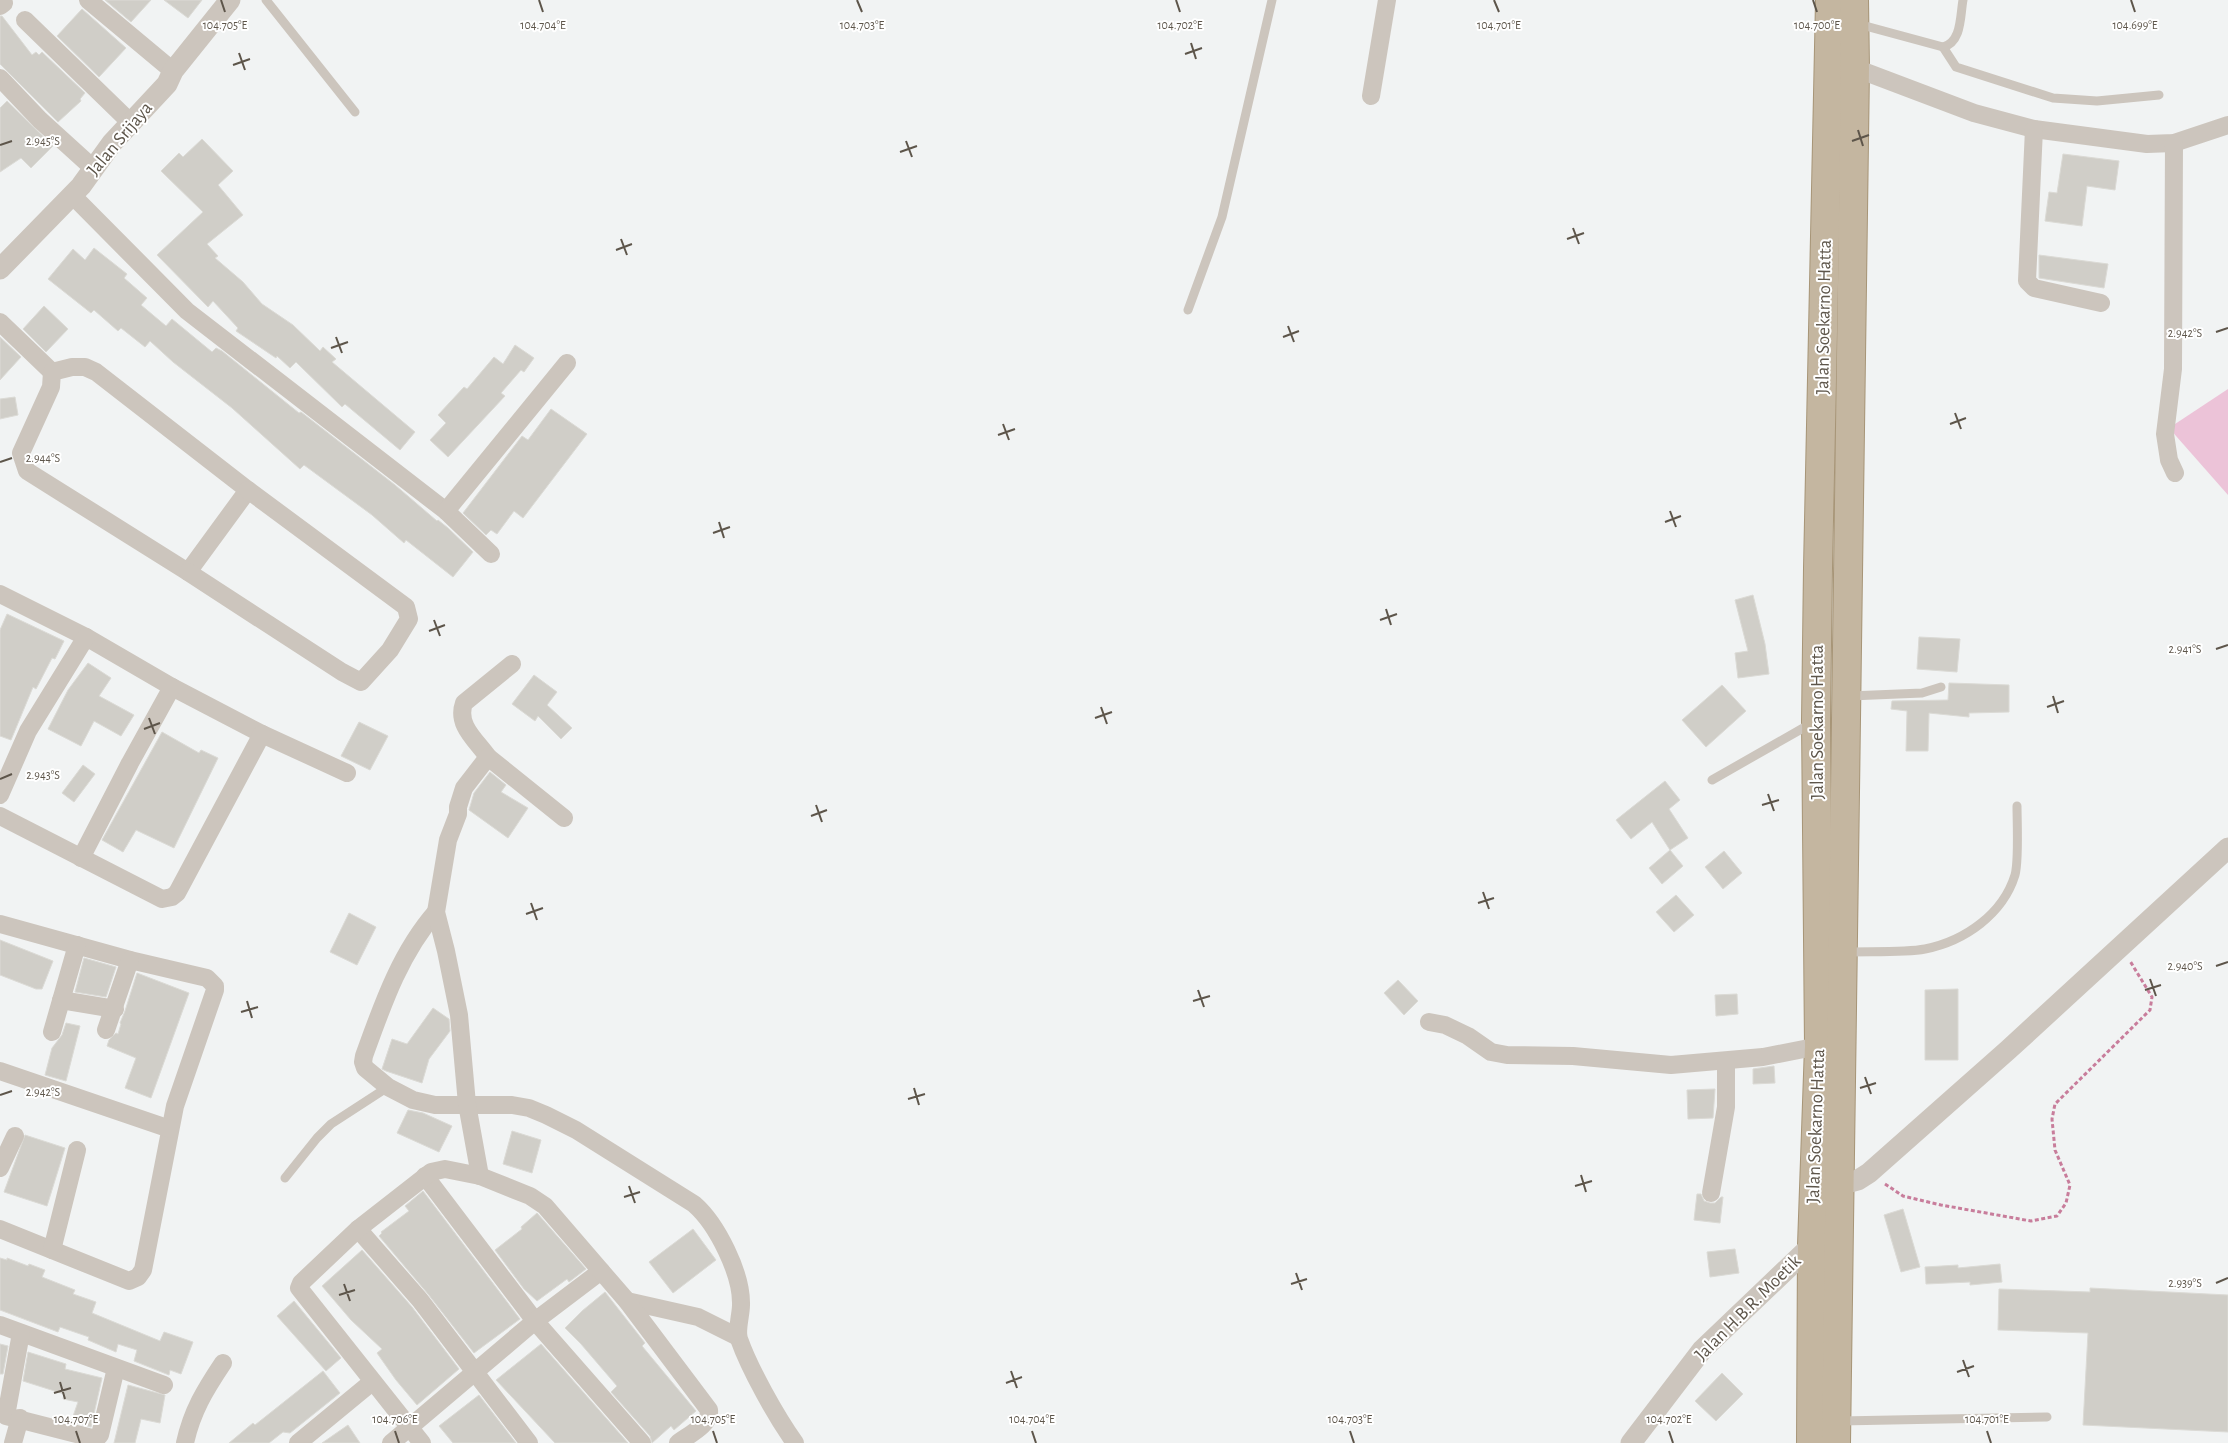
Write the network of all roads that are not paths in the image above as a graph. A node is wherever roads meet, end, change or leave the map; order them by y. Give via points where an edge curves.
1 (88, 0) edge
2 (266, 0) edge
3 (1272, 0) edge
4 (1387, 0) edge
5 (1830, 0) edge
6 (1963, 0) edge
7 (224, 2) edge
8 (1855, 12) edge
9 (25, 20) dead end
10 (1943, 47) junction
11 (1856, 68) junction
12 (174, 71) junction
13 (0, 78) edge
14 (2159, 95) dead end
15 (1371, 96) dead end
16 (355, 112) dead end
17 (131, 123) junction
18 (2228, 125) edge
19 (2034, 130) junction
20 (2174, 143) junction
21 (94, 169) junction
22 (72, 195) junction
23 (0, 269) edge
24 (2101, 302) dead end
25 (1188, 310) dead end
26 (0, 322) edge
27 (567, 363) dead end
28 (52, 372) junction
29 (2175, 473) dead end
30 (248, 490) junction
31 (446, 511) junction
32 (491, 554) dead end
33 (188, 572) junction
34 (0, 594) edge
35 (86, 637) junction
36 (512, 664) dead end
37 (172, 687) junction
38 (1941, 687) dead end
39 (1846, 696) junction
40 (1816, 721) junction
41 (262, 734) junction
42 (488, 757) junction
43 (347, 773) dead end
44 (1712, 780) dead end
45 (0, 795) edge
46 (2017, 806) dead end
47 (0, 816) edge
48 (564, 818) dead end
49 (2228, 848) edge
50 (81, 858) junction
51 (436, 912) junction
52 (0, 924) edge
53 (77, 945) junction
54 (1842, 952) junction
55 (130, 960) junction
56 (61, 1000) junction
57 (115, 1009) junction
58 (1429, 1022) dead end
59 (106, 1030) dead end
60 (52, 1032) dead end
61 (1819, 1046) junction
62 (1726, 1060) junction
63 (0, 1071) edge
64 (388, 1087) junction
65 (468, 1104) junction
66 (170, 1129) junction
67 (15, 1136) dead end
68 (77, 1150) dead end
69 (0, 1168) edge
70 (424, 1176) junction
71 (480, 1176) junction
72 (285, 1178) dead end
73 (1840, 1185) junction
74 (1711, 1193) dead end
75 (0, 1229) edge
76 (358, 1229) junction
77 (1812, 1245) junction
78 (52, 1250) junction
79 (601, 1271) junction
80 (627, 1302) junction
81 (535, 1320) junction
82 (0, 1325) edge
83 (21, 1333) junction
84 (738, 1337) junction
85 (223, 1364) dead end
86 (116, 1368) junction
87 (474, 1373) junction
88 (372, 1382) junction
89 (164, 1385) dead end
90 (2047, 1417) dead end
91 (20, 1418) junction
92 (409, 1427) junction
93 (1836, 1432) edge
94 (13, 1443) edge
95 (186, 1443) edge
96 (298, 1443) edge
97 (391, 1443) edge
98 (422, 1443) edge
99 (529, 1443) edge
100 (642, 1443) edge
101 (678, 1443) edge
102 (795, 1443) edge
103 (1631, 1443) edge
104 (1812, 1443) edge

1 - 12 street
2 - 16 lane
3 - 25 lane via 1222,217
4 - 15 street
5 - 40 highway, Jalan Soekarno Hatta
6 - 10 lane via 1957,37
7 - 12 street, Jalan Srijaya
8 - 10 lane
8 - 11 highway, Jalan Soekarno Hatta
9 - 17 street
10 - 14 lane via 1956,67 2052,98 2097,101
11 - 19 street via 1974,113
11 - 39 highway, Jalan Soekarno Hatta
12 - 17 street, Jalan Srijaya via 167,84
13 - 21 street
17 - 21 street, Jalan Srijaya
18 - 20 street
19 - 20 street via 2147,144
19 - 24 street via 2027,281 2034,288
20 - 29 street via 2173,370 2165,434 2169,460
21 - 22 street, Jalan Srijaya
22 - 23 street, Jalan Srijaya
22 - 31 street via 187,311
26 - 28 street
27 - 31 street
28 - 30 street via 79,367 96,372
28 - 33 street via 51,388 21,453 27,471
30 - 33 street
30 - 33 street via 406,607 409,619 390,650 361,682
31 - 32 street
34 - 35 street
35 - 37 street
35 - 45 street via 28,731
36 - 42 street via 464,703 461,710 463,724
37 - 41 street
37 - 50 street
38 - 39 lane via 1922,693
39 - 54 highway, Jalan Soekarno Hatta
40 - 44 lane
40 - 61 highway, Jalan Soekarno Hatta
41 - 43 street
41 - 50 street via 172,897 162,899
42 - 48 street
42 - 51 street via 464,788 448,840
46 - 54 lane via 2016,873 2002,903 1990,916 1955,939 1925,949
47 - 50 street
49 - 73 street via 1869,1173
51 - 64 street via 416,935 393,982 364,1056 365,1068
51 - 65 street via 459,1015
52 - 53 street
53 - 55 street
53 - 56 street
54 - 73 highway, Jalan Soekarno Hatta
55 - 57 street
55 - 66 street via 207,978 215,986
56 - 57 street
56 - 60 street
57 - 59 street
58 - 62 street via 1458,1031 1497,1054 1573,1056 1671,1065
61 - 62 street via 1764,1057
61 - 77 highway, Jalan Soekarno Hatta
62 - 74 street via 1726,1107
63 - 66 street
64 - 65 street via 412,1100 434,1105
64 - 72 lane via 331,1124
65 - 71 street
65 - 84 street via 529,1108 546,1115 576,1130 704,1212 726,1248 740,1290
66 - 78 street via 138,1277 129,1281
67 - 69 street
68 - 78 street
70 - 71 street via 445,1169
70 - 76 street
70 - 81 street
71 - 79 street via 530,1196 545,1206
73 - 93 highway, Jalan Soekarno Hatta
75 - 78 street
76 - 87 street via 420,1300
76 - 88 street via 299,1288
77 - 103 street, Jalan H.B.R. Moetik via 1702,1350
77 - 104 highway, Jalan Soekarno Hatta
79 - 80 street
79 - 81 street
80 - 84 street via 698,1317
80 - 101 street via 709,1410 710,1415 704,1424
81 - 87 street
81 - 100 street
82 - 83 street
83 - 86 street
83 - 91 street via 6,1416
84 - 102 street
85 - 95 street via 190,1420
86 - 89 street
86 - 91 street via 96,1439
87 - 92 street
87 - 99 street
88 - 92 street
88 - 96 street
90 - 93 lane
91 - 94 street
92 - 97 street
92 - 98 street

